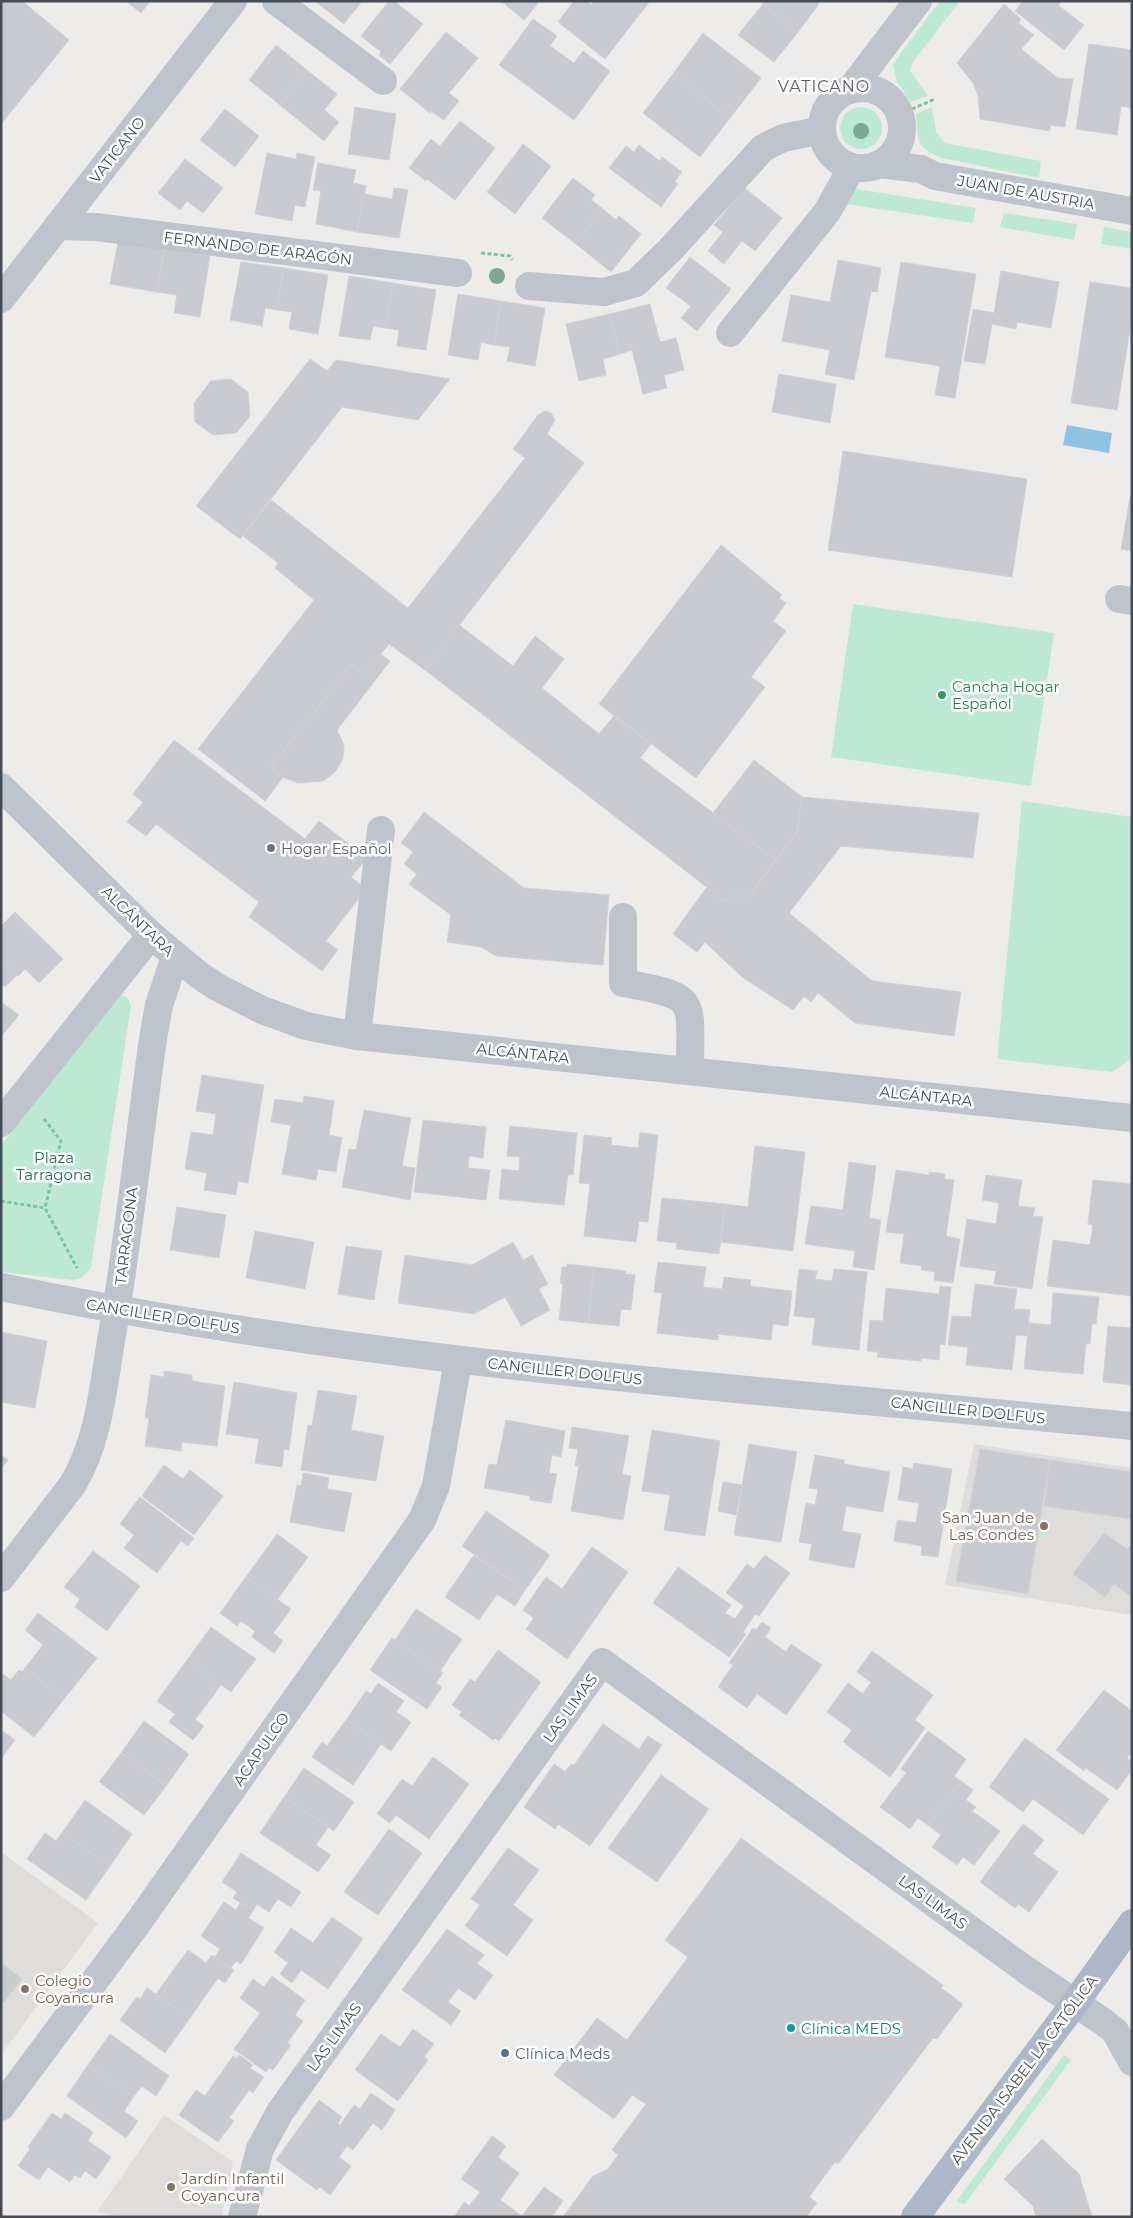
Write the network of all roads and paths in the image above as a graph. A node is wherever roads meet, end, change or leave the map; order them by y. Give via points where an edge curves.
1 (233, 1) edge
2 (276, 1) edge
3 (918, 1) edge
4 (877, 55) junction
5 (383, 81) dead end
6 (850, 90) junction
7 (878, 90) junction
8 (934, 99) dead end
9 (900, 127) junction
10 (822, 130) junction
11 (879, 164) junction
12 (852, 167) junction
13 (921, 169) junction
14 (1132, 211) edge
15 (58, 226) junction
16 (458, 273) joint
17 (529, 286) joint
18 (1, 299) edge
19 (730, 333) dead end
20 (1, 787) edge
21 (382, 830) dead end
22 (623, 917) dead end
23 (151, 934) junction
24 (175, 957) junction
25 (357, 1036) junction
26 (690, 1071) junction
27 (22, 1096) junction
28 (1132, 1118) edge
29 (1, 1123) edge
30 (1, 1201) edge
31 (45, 1208) junction
32 (82, 1273) dead end
33 (1, 1287) edge
34 (117, 1310) junction
35 (458, 1361) junction
36 (1132, 1426) edge
37 (1, 1578) edge
38 (1132, 1923) edge
39 (1075, 2003) junction
40 (1132, 2062) edge
41 (1, 2108) edge
42 (242, 2217) edge
43 (915, 2217) edge

1 - 15 street, VATICANO
2 - 5 street
3 - 4 street
4 - 6 street
4 - 7 street
6 - 7 street
6 - 10 street via 840,94 829,105 822,119
7 - 9 street via 895,104
8 - 9 path
9 - 11 street via 892,154
9 - 13 street
10 - 12 street via 831,153
10 - 17 street via 784,138 763,148 636,283 604,292
11 - 12 street
11 - 13 street, JUAN DE AUSTRIA
12 - 19 street via 827,212
13 - 14 street, JUAN DE AUSTRIA via 935,176
15 - 16 street, FERNANDO DE ARAGÓN via 96,227
15 - 18 street, VATICANO
16 - 17 path via 483,252 510,256
20 - 23 street, ALCÁNTARA
21 - 25 street
22 - 26 street via 623,983 668,992 686,1004 691,1018
23 - 24 street, ALCÁNTARA
23 - 27 street
24 - 25 street, ALCÁNTARA via 217,987 262,1010 306,1026
24 - 34 street, TARRAGONA via 159,1005 153,1039
25 - 26 street, ALCÁNTARA
26 - 28 street, ALCÁNTARA
27 - 29 street
27 - 31 path via 61,1141
30 - 31 path
31 - 32 path via 76,1268
33 - 34 street, CANCILLER DOLFUS
34 - 35 street, CANCILLER DOLFUS
34 - 37 street, TARRAGONA via 100,1413 89,1453 60,1503
35 - 36 street, CANCILLER DOLFUS
35 - 41 street, ACAPULCO via 436,1486 422,1520 148,1908
38 - 39 main road, AVENIDA ISABEL LA CATÓLICA
39 - 40 street via 1115,2031
39 - 42 street, LAS LIMAS via 602,1662 280,2112 260,2149
39 - 43 main road, AVENIDA ISABEL LA CATÓLICA

